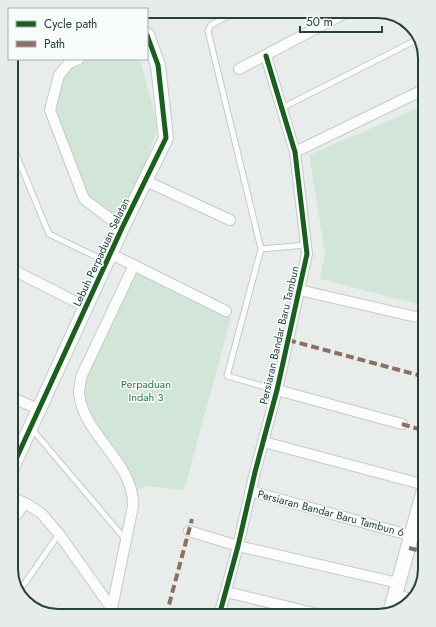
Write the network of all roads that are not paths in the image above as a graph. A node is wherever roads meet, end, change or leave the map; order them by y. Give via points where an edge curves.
1 (224, 18) edge
2 (336, 18) edge
3 (148, 40) edge
4 (414, 41) edge
5 (266, 56) junction
6 (68, 61) edge
7 (239, 69) dead end
8 (418, 92) edge
9 (282, 108) junction
10 (295, 152) junction
11 (18, 159) edge
12 (146, 181) junction
13 (230, 220) dead end
14 (122, 228) junction
15 (306, 245) junction
16 (261, 249) junction
17 (109, 258) junction
18 (134, 265) junction
19 (18, 272) edge
20 (299, 290) junction
21 (86, 307) junction
22 (226, 311) dead end
23 (418, 317) edge
24 (277, 390) junction
25 (18, 400) edge
26 (38, 409) junction
27 (402, 424) dead end
28 (30, 427) junction
29 (264, 442) junction
30 (18, 454) edge
31 (418, 486) edge
32 (250, 491) junction
33 (18, 500) edge
34 (25, 503) junction
35 (18, 512) edge
36 (418, 514) edge
37 (189, 531) dead end
38 (59, 534) junction
39 (412, 536) junction
40 (126, 540) junction
41 (238, 546) junction
42 (22, 587) edge
43 (397, 589) junction
44 (226, 592) junction
45 (407, 596) edge
46 (277, 603) junction
47 (392, 606) edge
48 (109, 609) edge
49 (113, 609) edge
50 (221, 609) edge
51 (275, 609) edge
52 (300, 609) edge

1 - 16 lane via 211,25 208,31
2 - 5 street
3 - 12 street, Lebuh Perpaduan Selatan via 158,65 166,138
4 - 9 lane
5 - 7 street
5 - 9 street, Persiaran Bandar Baru Tambun
6 - 14 street via 59,75 50,110 84,199
8 - 10 street
9 - 10 street, Persiaran Bandar Baru Tambun
10 - 15 street, Persiaran Bandar Baru Tambun
11 - 17 lane via 49,234
12 - 13 street
12 - 14 street, Lebuh Perpaduan Selatan
14 - 17 street, Lebuh Perpaduan Selatan
15 - 16 lane
15 - 20 street, Persiaran Bandar Baru Tambun via 307,254
16 - 24 lane via 227,376
17 - 18 street
17 - 21 street, Lebuh Perpaduan Selatan
18 - 22 street
18 - 40 street via 81,377 79,393 91,424 128,478 133,492 133,506
19 - 21 street
20 - 23 street
20 - 24 street, Persiaran Bandar Baru Tambun
21 - 26 street, Lebuh Perpaduan Selatan
24 - 27 street
24 - 29 street, Persiaran Bandar Baru Tambun
25 - 26 street
26 - 28 street, Lebuh Perpaduan Selatan
28 - 30 street, Lebuh Perpaduan Selatan
28 - 40 lane
29 - 31 street
29 - 32 street, Persiaran Bandar Baru Tambun
32 - 39 street, Persiaran Bandar Baru Tambun 6
32 - 41 street, Persiaran Bandar Baru Tambun
33 - 34 street
34 - 35 street
34 - 38 street via 41,513
36 - 39 street
37 - 41 street
38 - 42 lane
38 - 48 street
39 - 43 street
40 - 49 street
41 - 43 street
41 - 44 street, Persiaran Bandar Baru Tambun
43 - 45 street
43 - 47 street
44 - 46 street
44 - 50 street, Persiaran Bandar Baru Tambun
46 - 51 lane
46 - 52 street

